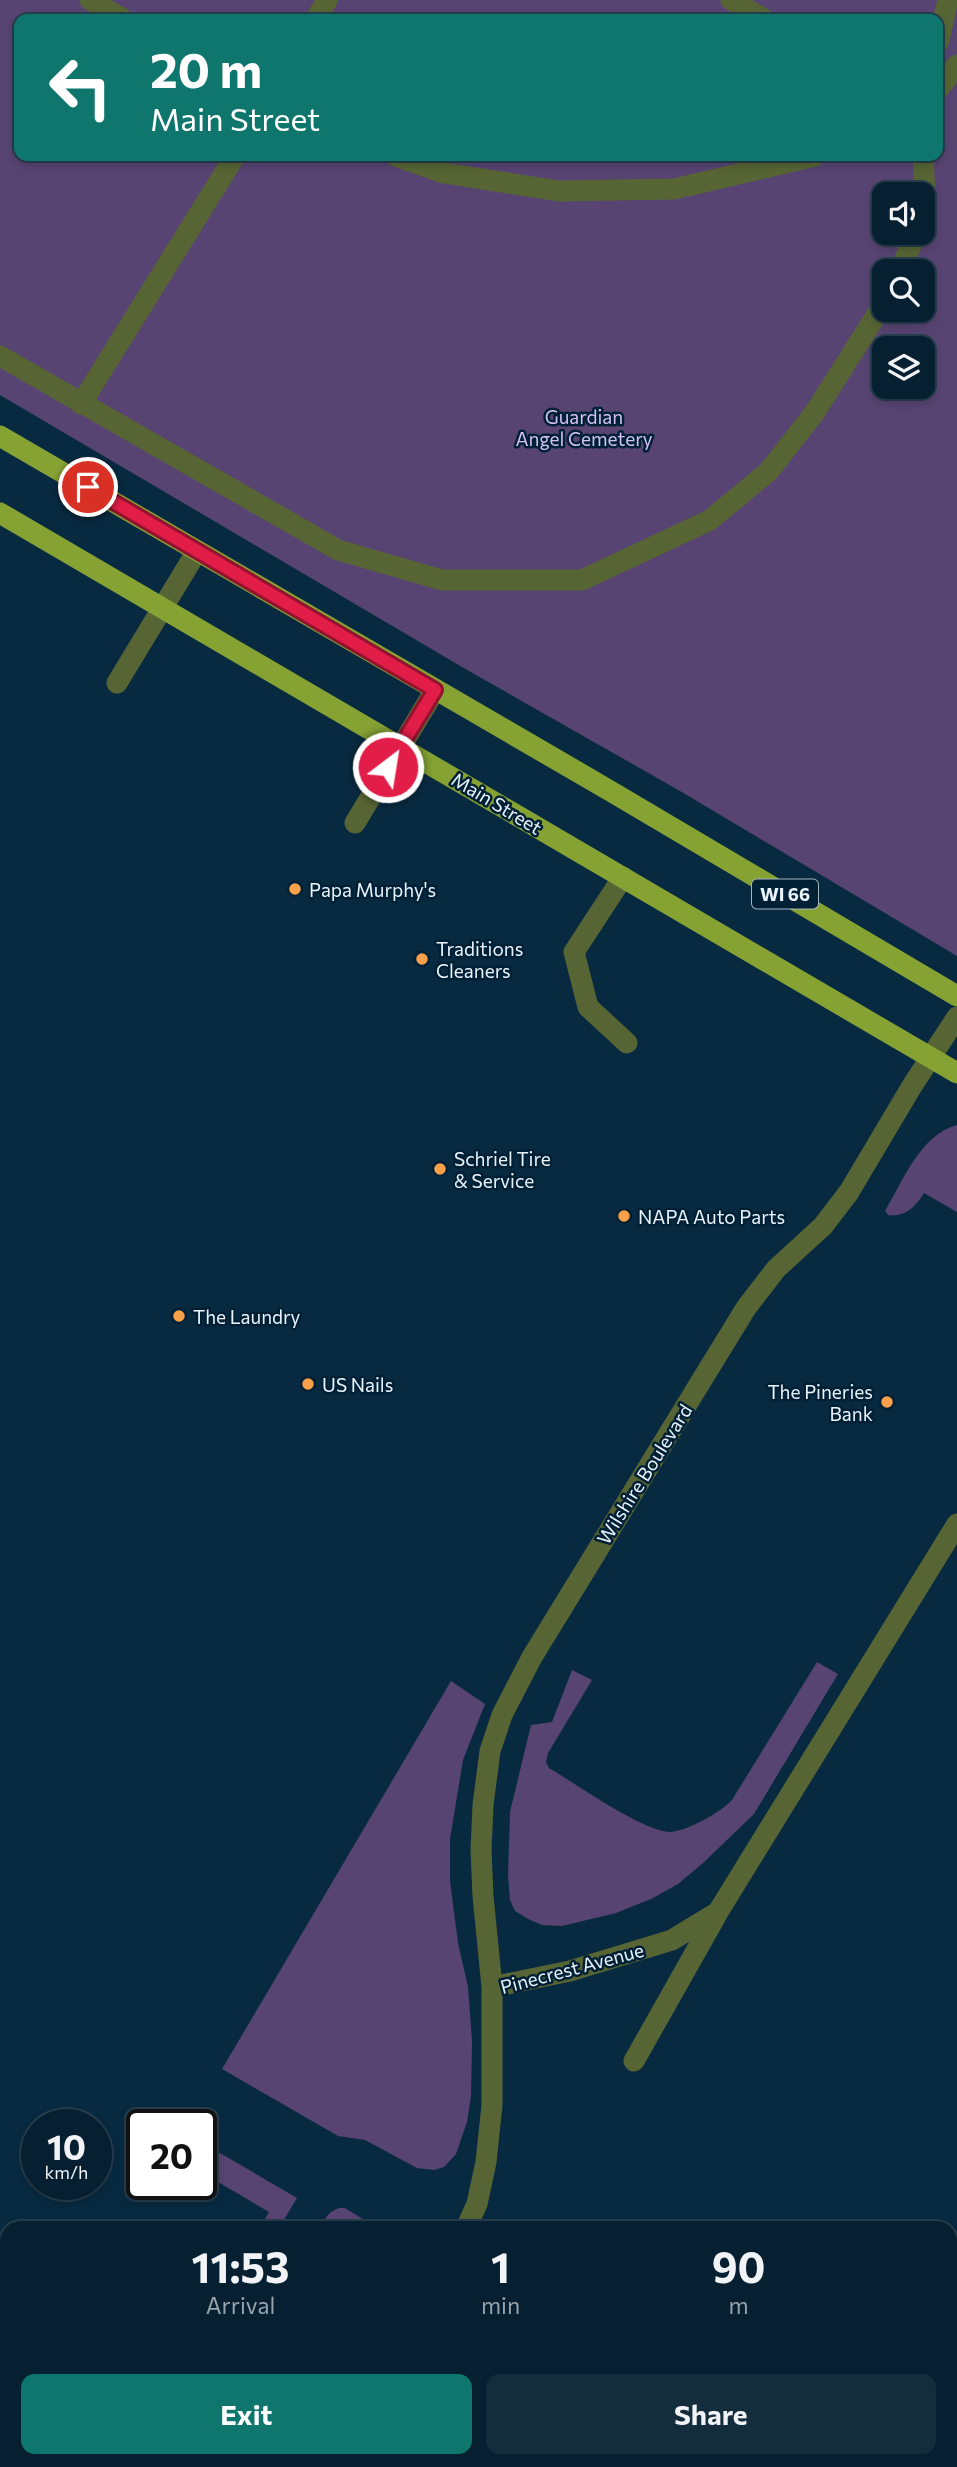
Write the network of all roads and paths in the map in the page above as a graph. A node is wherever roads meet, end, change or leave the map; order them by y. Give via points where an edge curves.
1 (90, 0) edge
2 (732, 0) edge
3 (948, 0) edge
4 (114, 14) edge
5 (756, 14) edge
6 (943, 22) edge
7 (957, 65) edge
8 (943, 83) edge
9 (232, 161) edge
10 (410, 161) edge
11 (794, 161) edge
12 (923, 161) edge
13 (924, 182) edge
14 (872, 322) edge
15 (0, 356) edge
16 (81, 404) junction
17 (0, 436) edge
18 (0, 513) edge
19 (197, 551) junction
20 (162, 607) junction
21 (117, 683) dead end
22 (435, 690) junction
23 (401, 746) junction
24 (355, 823) dead end
25 (623, 877) junction
26 (957, 996) edge
27 (957, 1017) edge
28 (627, 1043) dead end
29 (931, 1057) junction
30 (957, 1073) edge
31 (957, 1524) edge
32 (718, 1912) junction
33 (492, 1987) junction
34 (634, 2061) dead end
35 (469, 2221) edge

1 - 4 street
2 - 5 street
3 - 6 street
7 - 8 street
9 - 16 street
10 - 11 street via 444,173 559,191 674,189
12 - 13 street
14 - 16 street via 815,412 769,471 710,520 582,580 442,580 338,550
15 - 16 street
17 - 19 main road, WI 66
18 - 20 main road, Main Street
19 - 20 street
19 - 22 main road, WI 66
20 - 21 street
20 - 23 main road, Main Street
22 - 23 street
22 - 26 main road, WI 66
23 - 24 street
23 - 25 main road, Main Street
25 - 28 street via 574,952 588,1007
25 - 29 main road, Main Street
27 - 29 street, Wilshire Boulevard
29 - 30 main road, Main Street
29 - 33 street, Wilshire Boulevard via 849,1192 746,1308 532,1657 502,1715 490,1751 481,1850
31 - 32 street, Pinecrest Avenue
32 - 33 street, Pinecrest Avenue via 672,1940 570,1971
32 - 34 street, Pinecrest Avenue
33 - 35 street, Pinecrest Avenue via 492,2105 486,2162

